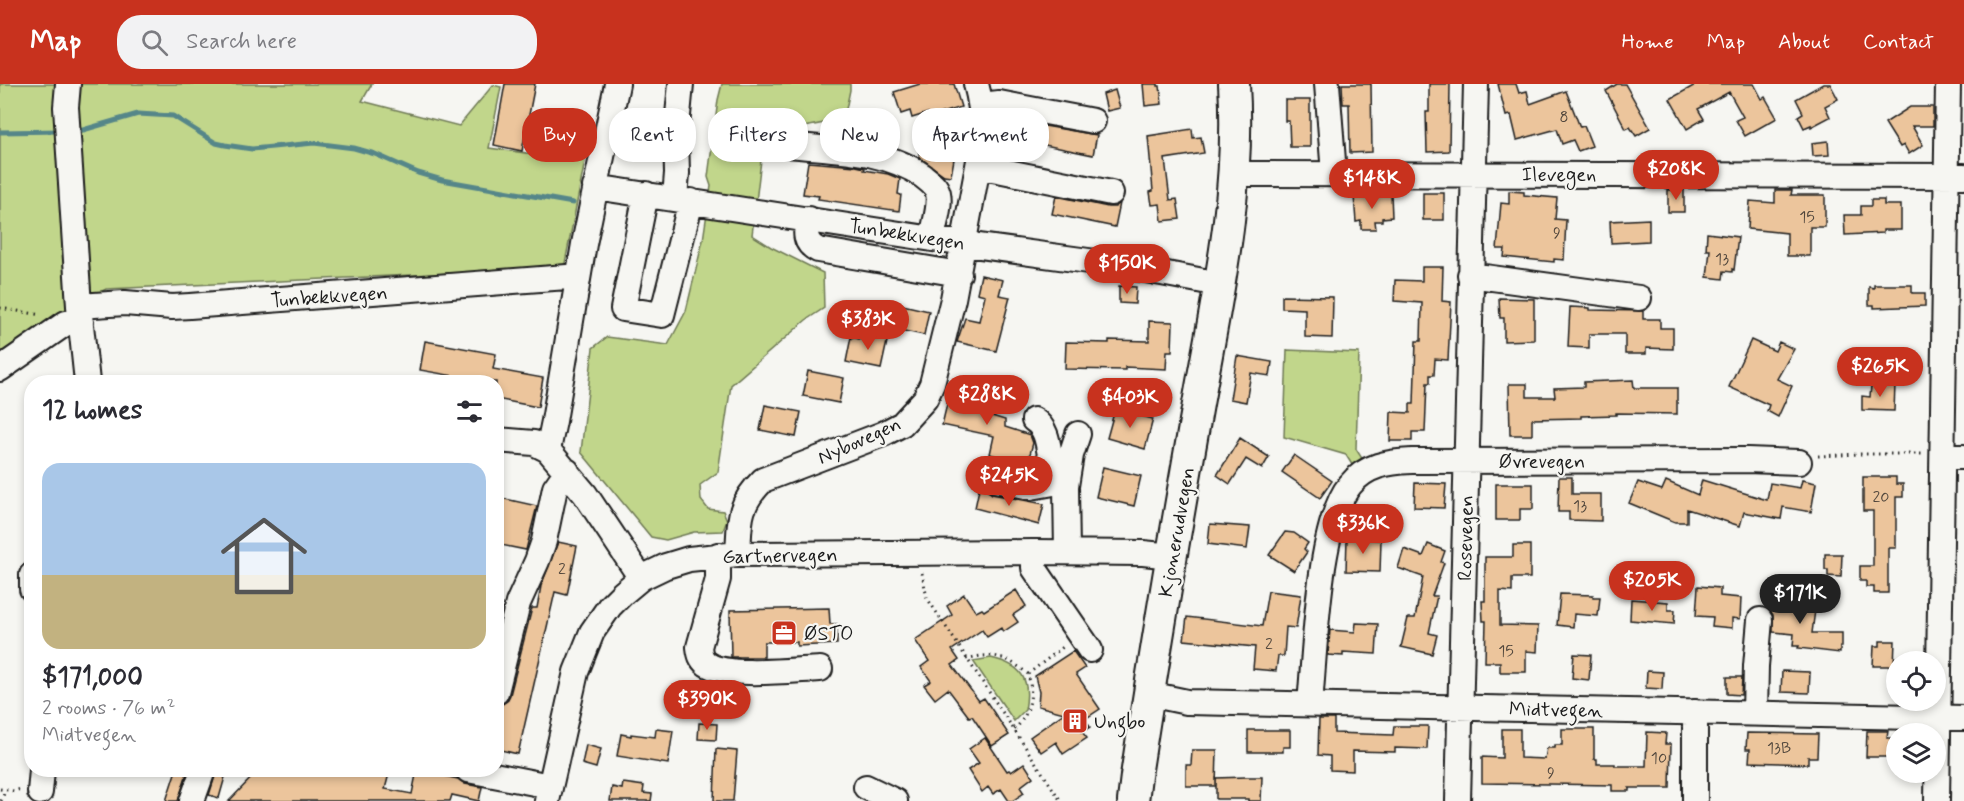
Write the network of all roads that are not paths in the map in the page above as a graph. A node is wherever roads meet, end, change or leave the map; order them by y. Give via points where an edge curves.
1 (68, 84) edge
2 (617, 84) edge
3 (681, 84) edge
4 (1234, 84) edge
5 (1327, 84) edge
6 (1476, 84) edge
7 (1948, 84) edge
8 (979, 94) edge
9 (1093, 120) dead end
10 (808, 147) edge
11 (978, 166) junction
12 (1235, 174) junction
13 (1334, 174) junction
14 (1474, 174) junction
15 (1956, 176) edge
16 (595, 187) junction
17 (1112, 193) dead end
18 (646, 194) junction
19 (683, 200) junction
20 (807, 219) junction
21 (932, 238) junction
22 (965, 244) junction
23 (959, 274) junction
24 (1470, 275) junction
25 (578, 278) junction
26 (1219, 284) junction
27 (1639, 298) dead end
28 (73, 319) junction
29 (0, 369) edge
30 (85, 375) edge
31 (1034, 420) dead end
32 (1078, 434) dead end
33 (504, 441) edge
34 (548, 450) junction
35 (1953, 457) edge
36 (1466, 461) junction
37 (1799, 462) road end
38 (567, 471) junction
39 (995, 480) dead end
40 (1062, 484) junction
41 (1034, 552) junction
42 (1067, 552) junction
43 (728, 555) junction
44 (1172, 556) junction
45 (641, 578) junction
46 (1760, 620) dead end
47 (1085, 642) road end
48 (504, 656) edge
49 (820, 669) dead end
50 (1149, 694) junction
51 (1310, 704) junction
52 (1461, 706) junction
53 (1695, 712) junction
54 (1755, 712) junction
55 (1939, 718) junction
56 (1964, 718) edge
57 (201, 777) edge
58 (492, 777) edge
59 (866, 787) dead end
60 (549, 794) edge
61 (192, 801) edge
62 (895, 801) edge
63 (1133, 801) edge
64 (1458, 801) edge
65 (1695, 801) edge
66 (1936, 801) edge

1 - 28 street
2 - 16 street
3 - 19 street via 676,136 677,173
4 - 12 main road, Kjonerudvegen
5 - 13 street
6 - 14 street, Rosevegen
7 - 15 street
8 - 9 street via 999,103
8 - 11 street, Nybovegen via 983,135
10 - 21 street via 903,163 934,185 939,198
11 - 17 street
11 - 22 street, Nybovegen
12 - 13 street, Ilevegen
12 - 26 main road, Kjonerudvegen
13 - 14 street, Ilevegen
14 - 15 street, Ilevegen
14 - 24 street, Rosevegen
15 - 35 street
16 - 18 street, Tunbekkvegen
16 - 25 street
18 - 19 street, Tunbekkvegen
18 - 19 street via 623,309 662,315
19 - 20 street, Tunbekkvegen
20 - 21 street, Tunbekkvegen
20 - 23 street via 808,243 818,250
21 - 22 street, Tunbekkvegen
22 - 23 street, Nybovegen
22 - 26 street, Tunbekkvegen via 1125,266
23 - 43 street, Nybovegen via 932,384 915,412 883,434 763,480 748,495
24 - 27 street
24 - 36 street, Rosevegen
25 - 28 street, Tunbekkvegen via 172,307 125,303
25 - 34 street
26 - 44 main road, Kjonerudvegen
28 - 29 street
28 - 30 street
31 - 40 street via 1045,434 1054,474
32 - 40 street
33 - 34 street via 534,443
34 - 38 street
35 - 55 street
36 - 37 street, Øvrevegen
36 - 51 street, Øvrevegen via 1386,463 1363,473 1346,491 1325,555
36 - 52 street, Rosevegen
38 - 45 street
38 - 48 street via 555,488 544,540 518,603
39 - 40 street via 1030,488
40 - 42 street
41 - 42 street, Gartnervegen
41 - 43 street, Gartnervegen
41 - 47 street via 1034,568
42 - 44 street, Gartnervegen
43 - 45 street, Gartnervegen via 678,562
43 - 49 street, Nybovegen via 699,648 704,661 709,666 737,672
44 - 50 main road, Kjonerudvegen
45 - 60 street, Gartnervegen via 610,606 585,646
46 - 54 street
50 - 51 street, Midtvegen via 1187,702
50 - 63 main road, Kjonerudvegen
51 - 52 street, Midtvegen
52 - 53 street, Midtvegen
52 - 64 street, Rosevegen
53 - 54 street, Midtvegen
53 - 65 street
54 - 55 street, Midtvegen
55 - 56 street, Midtvegen
55 - 66 street
57 - 61 street
58 - 60 street
59 - 62 street

